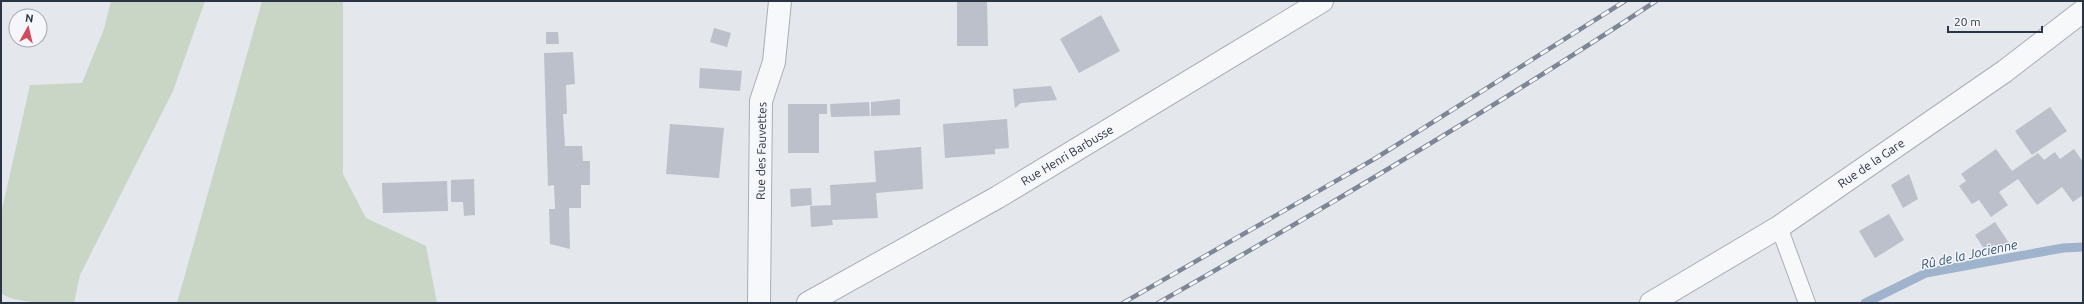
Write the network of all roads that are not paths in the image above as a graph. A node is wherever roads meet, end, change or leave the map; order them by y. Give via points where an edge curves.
1 (780, 1) edge
2 (1322, 1) edge
3 (2083, 11) edge
4 (1779, 227) junction
5 (759, 303) edge
6 (808, 303) edge
7 (1651, 303) edge
8 (1807, 303) edge

1 - 5 street, Rue des Fauvettes via 774,62 761,101
2 - 6 street, Rue Henri Barbusse via 998,197
3 - 4 street, Rue de la Gare via 2005,72
4 - 7 street, Rue de la Gare
4 - 8 lane

